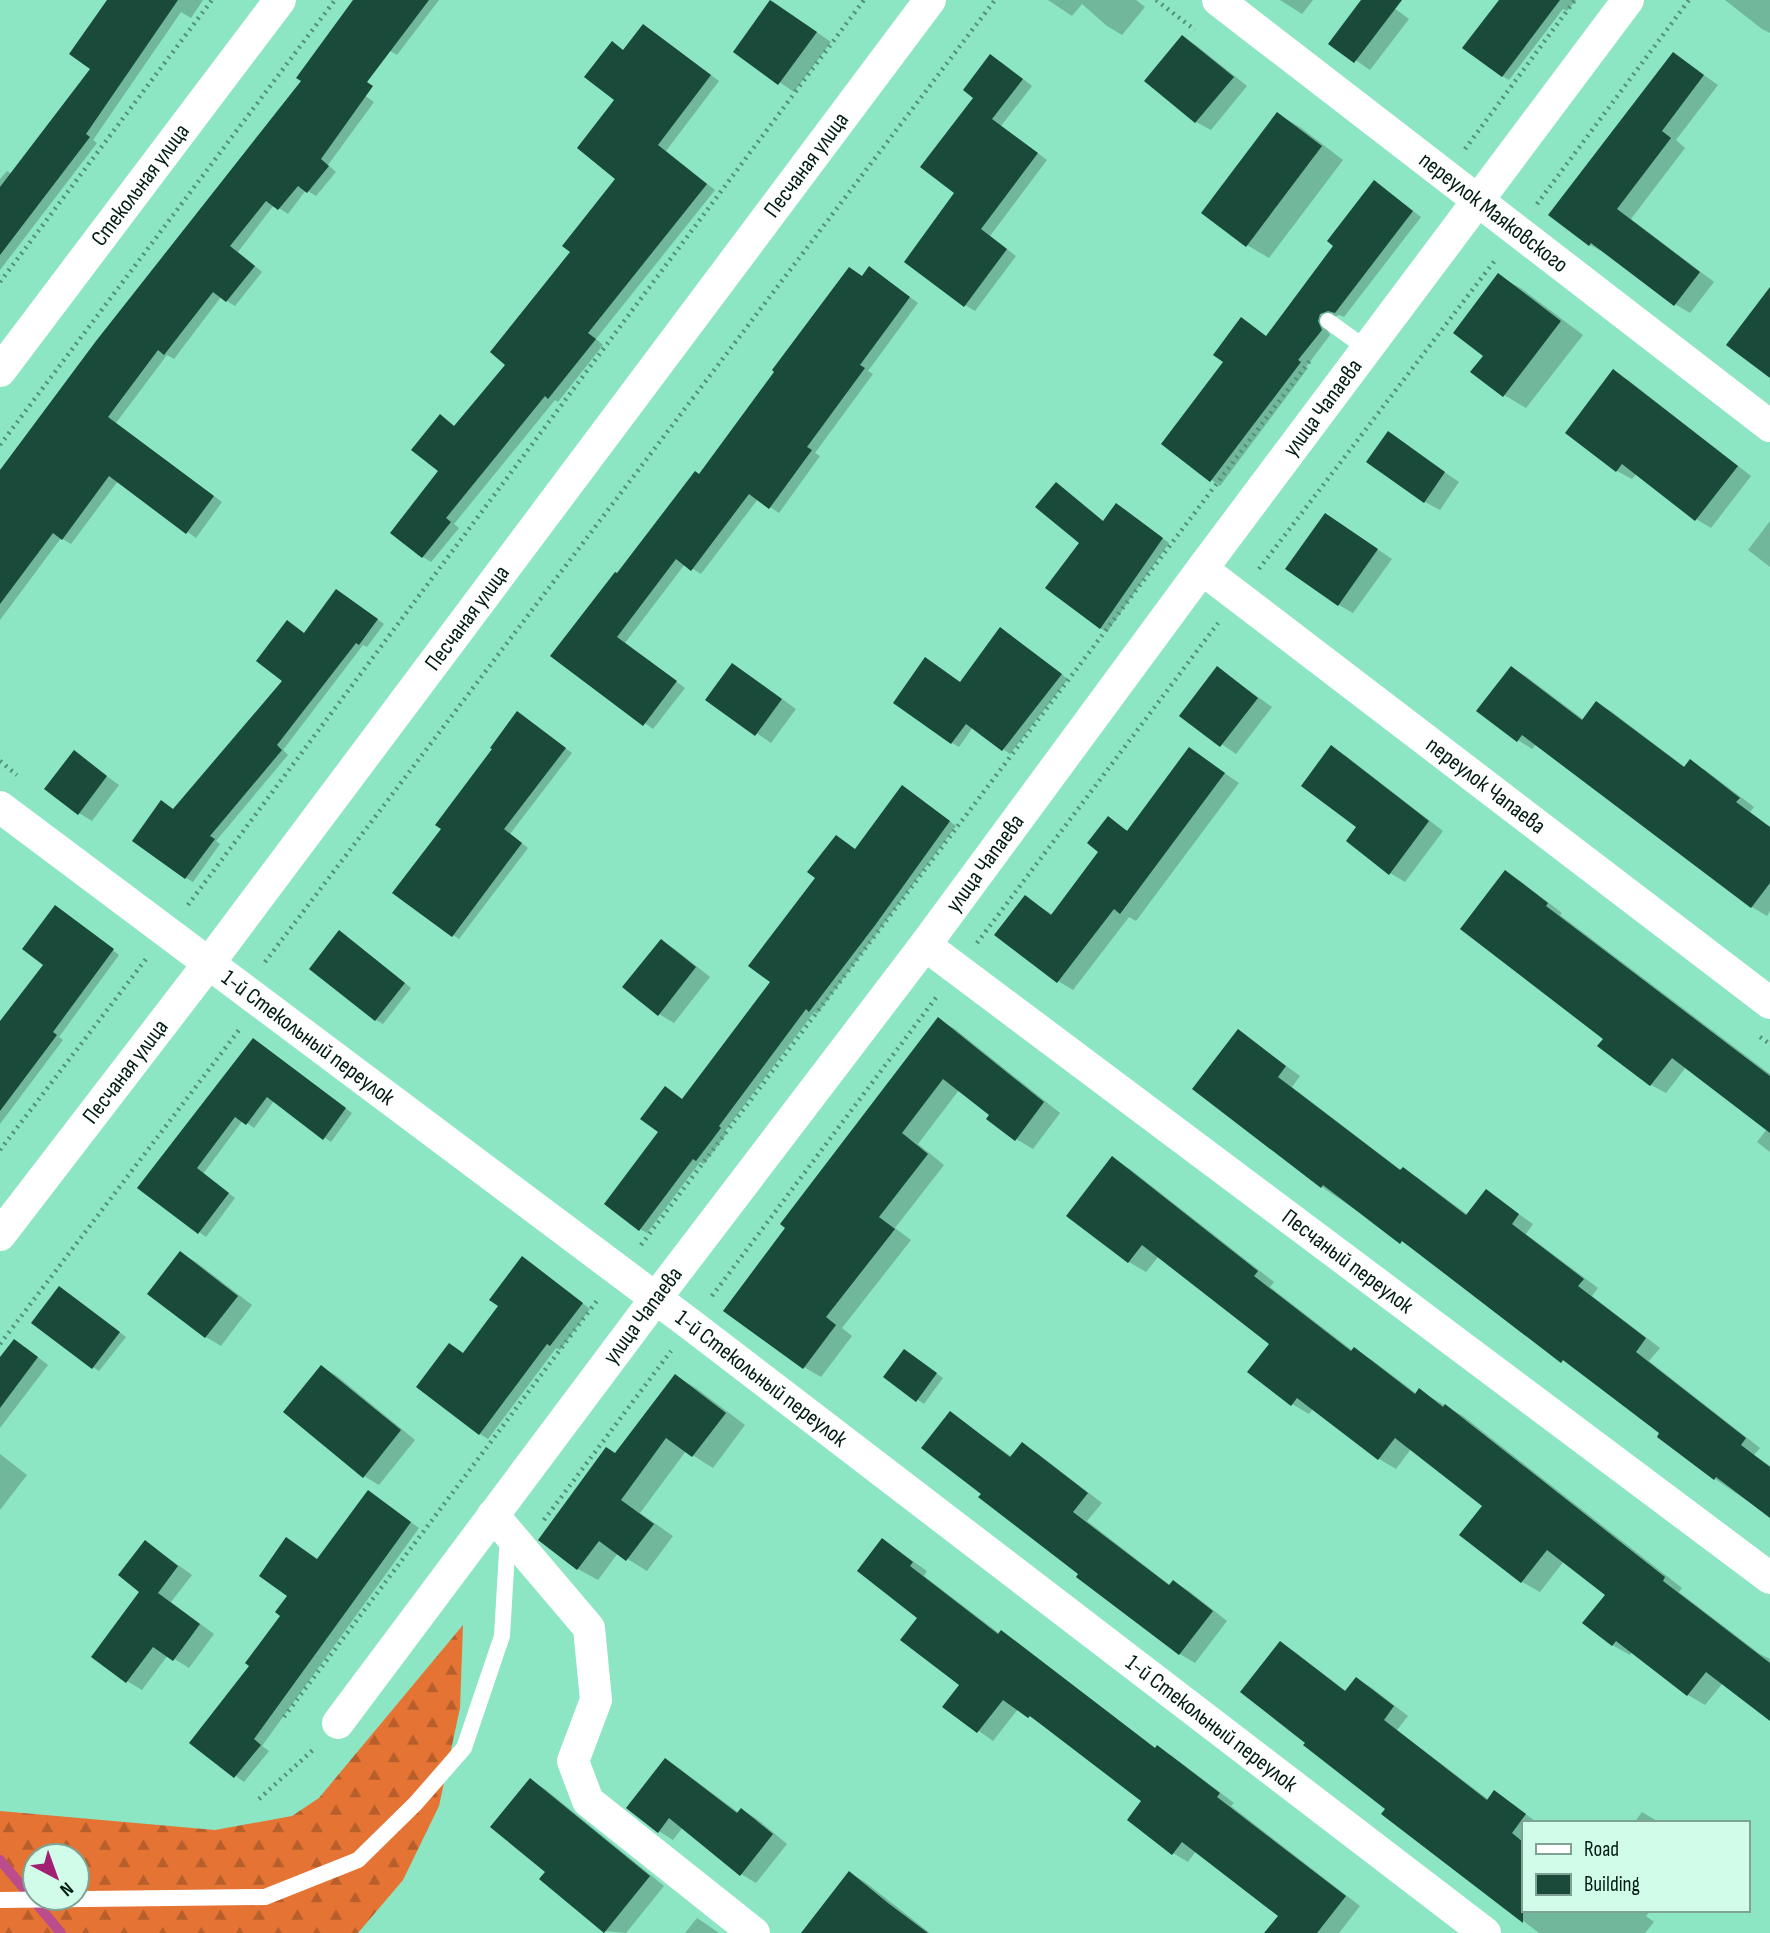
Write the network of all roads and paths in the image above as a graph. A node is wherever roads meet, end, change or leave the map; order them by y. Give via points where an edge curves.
1 (212, 0) edge
2 (280, 0) edge
3 (335, 0) edge
4 (864, 0) edge
5 (930, 0) edge
6 (995, 0) edge
7 (1218, 0) edge
8 (1575, 0) edge
9 (1628, 0) edge
10 (1689, 0) edge
11 (1446, 174) junction
12 (1479, 200) junction
13 (1518, 230) junction
14 (0, 282) edge
15 (1328, 321) dead end
16 (1367, 349) junction
17 (1311, 359) dead end
18 (0, 371) edge
19 (1770, 426) edge
20 (0, 445) edge
21 (1202, 569) junction
22 (1238, 596) junction
23 (0, 807) edge
24 (167, 932) junction
25 (925, 945) junction
26 (217, 969) junction
27 (957, 970) junction
28 (1770, 1003) edge
29 (241, 1026) dead end
30 (0, 1150) edge
31 (0, 1235) edge
32 (621, 1273) junction
33 (647, 1310) junction
34 (690, 1324) junction
35 (0, 1344) edge
36 (508, 1532) junction
37 (1770, 1578) edge
38 (284, 1717) dead end
39 (338, 1723) joint
40 (259, 1799) dead end
41 (91, 1899) edge
42 (0, 1900) edge
43 (21, 1900) edge
44 (754, 1933) edge
45 (1485, 1933) edge

1 - 14 path
2 - 18 street, Стекольная улица
3 - 20 path
4 - 24 path
5 - 26 street, Песчаная улица
6 - 26 path via 260,967
7 - 11 street, переулок Маяковского
8 - 11 path
9 - 12 street, улица Чапаева
10 - 13 path
11 - 12 street, переулок Маяковского
12 - 13 street, переулок Маяковского
12 - 16 street, улица Чапаева
13 - 19 street, переулок Маяковского
13 - 22 path
15 - 16 lane
16 - 21 street, улица Чапаева
17 - 32 path
21 - 22 street, переулок Чапаева
21 - 25 street, улица Чапаева
22 - 27 path
22 - 28 street, переулок Чапаева
23 - 24 street, 1-й Стекольный переулок
24 - 26 street, 1-й Стекольный переулок
24 - 30 path
25 - 27 street, Песчаный переулок
25 - 33 street, улица Чапаева
26 - 31 street, Песчаная улица
26 - 32 street, 1-й Стекольный переулок
27 - 34 path
27 - 37 street, Песчаный переулок
29 - 35 path
32 - 33 street, 1-й Стекольный переулок
33 - 34 street, 1-й Стекольный переулок
33 - 36 street, улица Чапаева
33 - 38 path via 601,1295
34 - 36 path
34 - 45 street, 1-й Стекольный переулок
36 - 39 street, улица Чапаева
36 - 41 lane via 502,1636 464,1748 359,1860 265,1896
36 - 44 street via 589,1628 596,1700 573,1761 588,1801
39 - 40 path
42 - 43 lane

